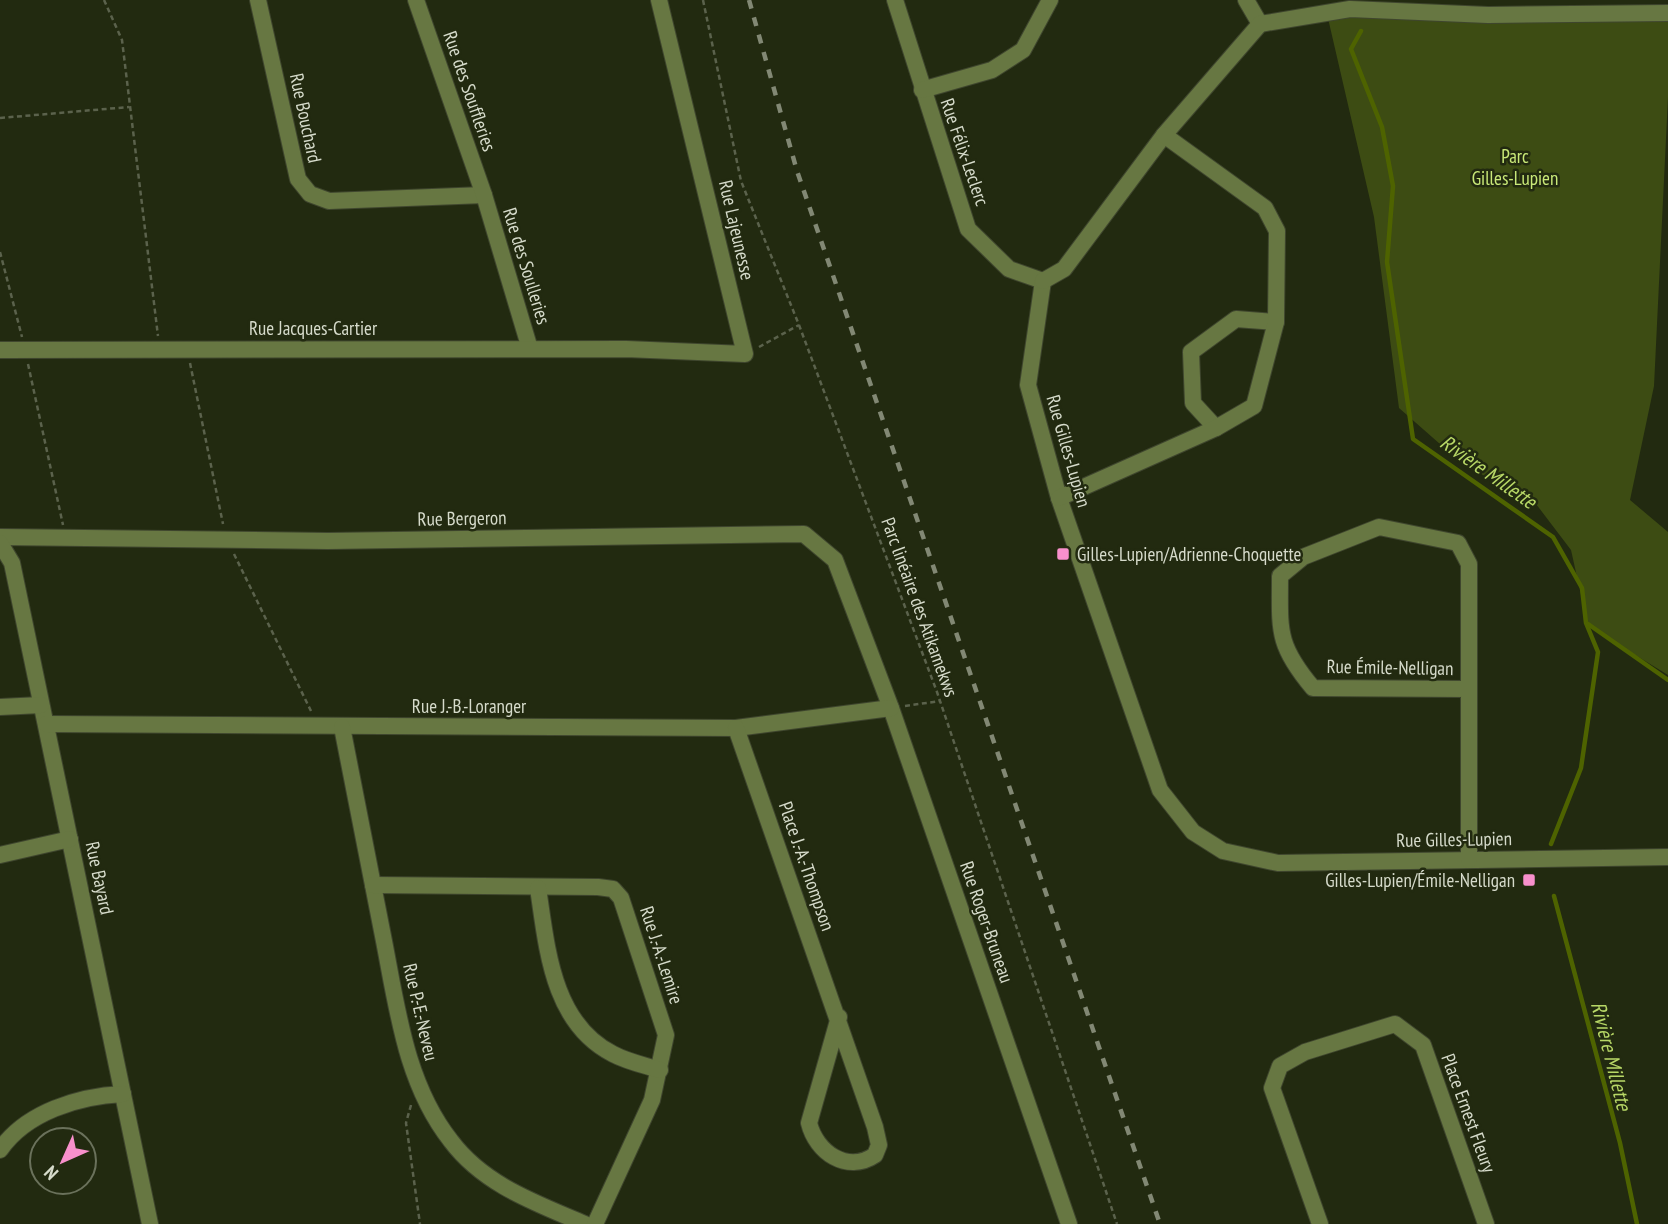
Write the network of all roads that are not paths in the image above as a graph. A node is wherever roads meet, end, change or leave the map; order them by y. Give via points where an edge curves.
1 (258, 0) edge
2 (416, 0) edge
3 (659, 0) edge
4 (895, 0) edge
5 (1050, 0) edge
6 (1246, 0) edge
7 (1513, 7) edge
8 (1668, 13) edge
9 (1260, 24) junction
10 (922, 90) junction
11 (1164, 135) junction
12 (484, 195) junction
13 (1043, 281) junction
14 (1276, 322) junction
15 (0, 349) edge
16 (530, 349) junction
17 (626, 349) joint
18 (1216, 428) junction
19 (1059, 498) junction
20 (0, 537) edge
21 (0, 543) edge
22 (863, 635) joint
23 (1468, 689) junction
24 (41, 705) junction
25 (0, 707) edge
26 (891, 708) junction
27 (46, 724) junction
28 (342, 727) junction
29 (736, 728) junction
30 (70, 839) junction
31 (0, 855) edge
32 (1668, 858) edge
33 (1469, 860) junction
34 (373, 885) junction
35 (538, 888) junction
36 (839, 1017) junction
37 (660, 1070) junction
38 (123, 1094) junction
39 (0, 1150) edge
40 (150, 1224) edge
41 (585, 1224) edge
42 (595, 1224) edge
43 (1069, 1224) edge
44 (1320, 1224) edge
45 (1486, 1224) edge

1 - 12 street, Rue Bouchard via 298,179 310,194 329,201
2 - 12 street, Rue des Souffleries
3 - 17 street, Rue Lajeunesse via 745,354
4 - 10 street, Rue Félix-Leclerc
5 - 10 street via 1023,50 992,70
6 - 9 street
7 - 8 street
7 - 9 street via 1350,9
9 - 11 street
10 - 13 street, Rue Félix-Leclerc via 968,229 1009,269
11 - 13 street via 1064,270
11 - 14 street via 1265,208 1277,231
12 - 16 street, Rue des Soulleries
13 - 19 street, Rue Gilles-Lupien via 1028,385
14 - 18 street via 1254,407
14 - 18 street via 1236,319 1191,352 1193,403
15 - 16 street, Rue Jacques-Cartier
16 - 17 street, Rue Jacques-Cartier
18 - 19 street
19 - 33 street, Rue Gilles-Lupien via 1160,790 1193,832 1223,851 1278,863
20 - 22 street, Rue Bergeron via 328,541 804,534 835,559
21 - 24 street, Rue Bayard via 12,563
22 - 26 street, Rue Roger-Bruneau
23 - 23 street, Rue Émile-Nelligan via 1469,564 1458,542 1379,527 1303,557 1280,576 1280,628 1290,660 1313,688
23 - 33 street, Rue Émile-Nelligan
24 - 25 street
24 - 27 street, Rue Bayard
26 - 29 street, Rue J.-B.-Loranger
26 - 43 street, Rue Roger-Bruneau
27 - 28 street, Rue J.-B.-Loranger
27 - 30 street, Rue Bayard
28 - 29 street, Rue J.-B.-Loranger
28 - 34 street, Rue P.-E.-Neveu
29 - 36 street, Place J.-A.-Thompson
30 - 31 street
30 - 38 street, Rue Bayard
32 - 33 street, Rue Gilles-Lupien
34 - 35 street, Rue J.-A.-Lemire
34 - 41 street, Rue P.-E.-Neveu via 401,1028 418,1085 451,1142 475,1166 521,1197
35 - 37 street via 550,967 568,1010 601,1047
35 - 37 street, Rue J.-A.-Lemire via 598,887 613,889 621,898 666,1035
36 - 36 street, Place J.-A.-Thompson via 809,1123 832,1158 857,1162 875,1155 879,1144
37 - 42 street, Rue J.-A.-Lemire via 653,1100
38 - 39 street via 75,1102 28,1121
38 - 40 street, Rue Bayard
44 - 45 street, Place Ernest Fleury via 1272,1088 1280,1066 1305,1052 1395,1024 1423,1045

